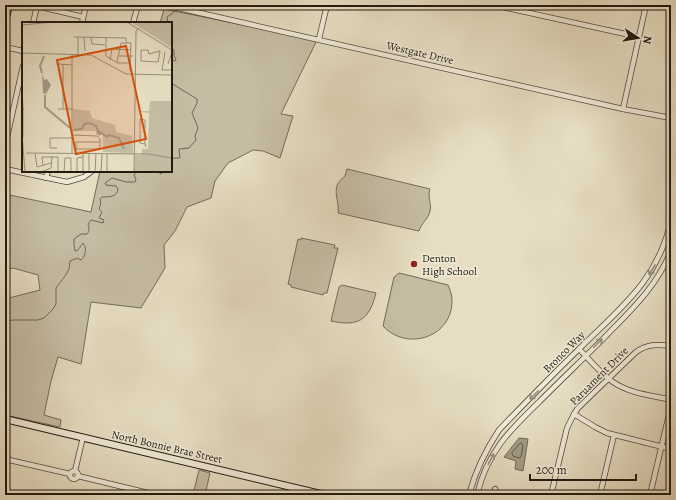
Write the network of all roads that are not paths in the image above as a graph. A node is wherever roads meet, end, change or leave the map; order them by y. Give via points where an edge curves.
1 (9, 5) edge
2 (86, 5) edge
3 (138, 5) edge
4 (165, 5) edge
5 (327, 5) edge
6 (493, 5) edge
7 (646, 5) edge
8 (37, 6) edge
9 (83, 17) junction
10 (5, 22) edge
11 (33, 22) edge
12 (82, 22) edge
13 (134, 22) edge
14 (638, 37) junction
15 (319, 39) junction
16 (5, 47) edge
17 (22, 51) edge
18 (22, 70) edge
19 (623, 109) junction
20 (671, 118) edge
21 (5, 146) edge
22 (5, 169) edge
23 (48, 172) edge
24 (91, 172) edge
25 (46, 178) junction
26 (671, 221) edge
27 (671, 251) edge
28 (671, 346) edge
29 (579, 349) junction
30 (586, 356) junction
31 (608, 378) junction
32 (670, 402) edge
33 (574, 414) junction
34 (5, 419) edge
35 (614, 435) junction
36 (83, 437) junction
37 (661, 446) junction
38 (671, 449) edge
39 (5, 459) edge
40 (75, 471) junction
41 (70, 474) junction
42 (78, 476) junction
43 (494, 488) dead end
44 (5, 494) edge
45 (148, 494) edge
46 (9, 495) edge
47 (158, 495) edge
48 (325, 495) edge
49 (469, 495) edge
50 (477, 495) edge
51 (499, 495) edge
52 (551, 495) edge
53 (600, 495) edge
54 (650, 495) edge

1 - 10 main road
2 - 9 street
3 - 13 street
4 - 15 street, Westgate Drive
5 - 15 street
6 - 14 street
7 - 14 street
8 - 9 street
8 - 11 street
9 - 12 street
14 - 19 street
15 - 19 street, Westgate Drive
16 - 17 street
18 - 21 street
19 - 20 street, Westgate Drive
22 - 25 street
23 - 25 street
24 - 25 street via 84,177 67,182
26 -> 29 street, Bronco Way via 661,254 645,281 621,309
30 -> 27 street, Bronco Way via 647,294
28 - 31 street, Paruament Drive via 655,344 640,349
29 - 30 street
29 -> 49 street, Bronco Way via 499,430 476,472
30 - 31 street
50 -> 30 street, Bronco Way via 486,469 503,438
31 - 32 street via 631,391 667,399
31 - 33 street, Paruament Drive
32 - 37 street
33 - 35 street
33 - 52 street, Paruament Drive via 567,428
34 - 36 main road, North Bonnie Brae Street
35 - 37 street
35 - 53 street
36 - 40 street
36 - 48 main road, North Bonnie Brae Street
37 - 38 street
37 - 54 street
39 - 41 street
40 - 41 street
40 - 42 street
41 - 42 street via 73,479
42 - 45 street
43 - 51 street
44 - 46 street
45 - 47 street

